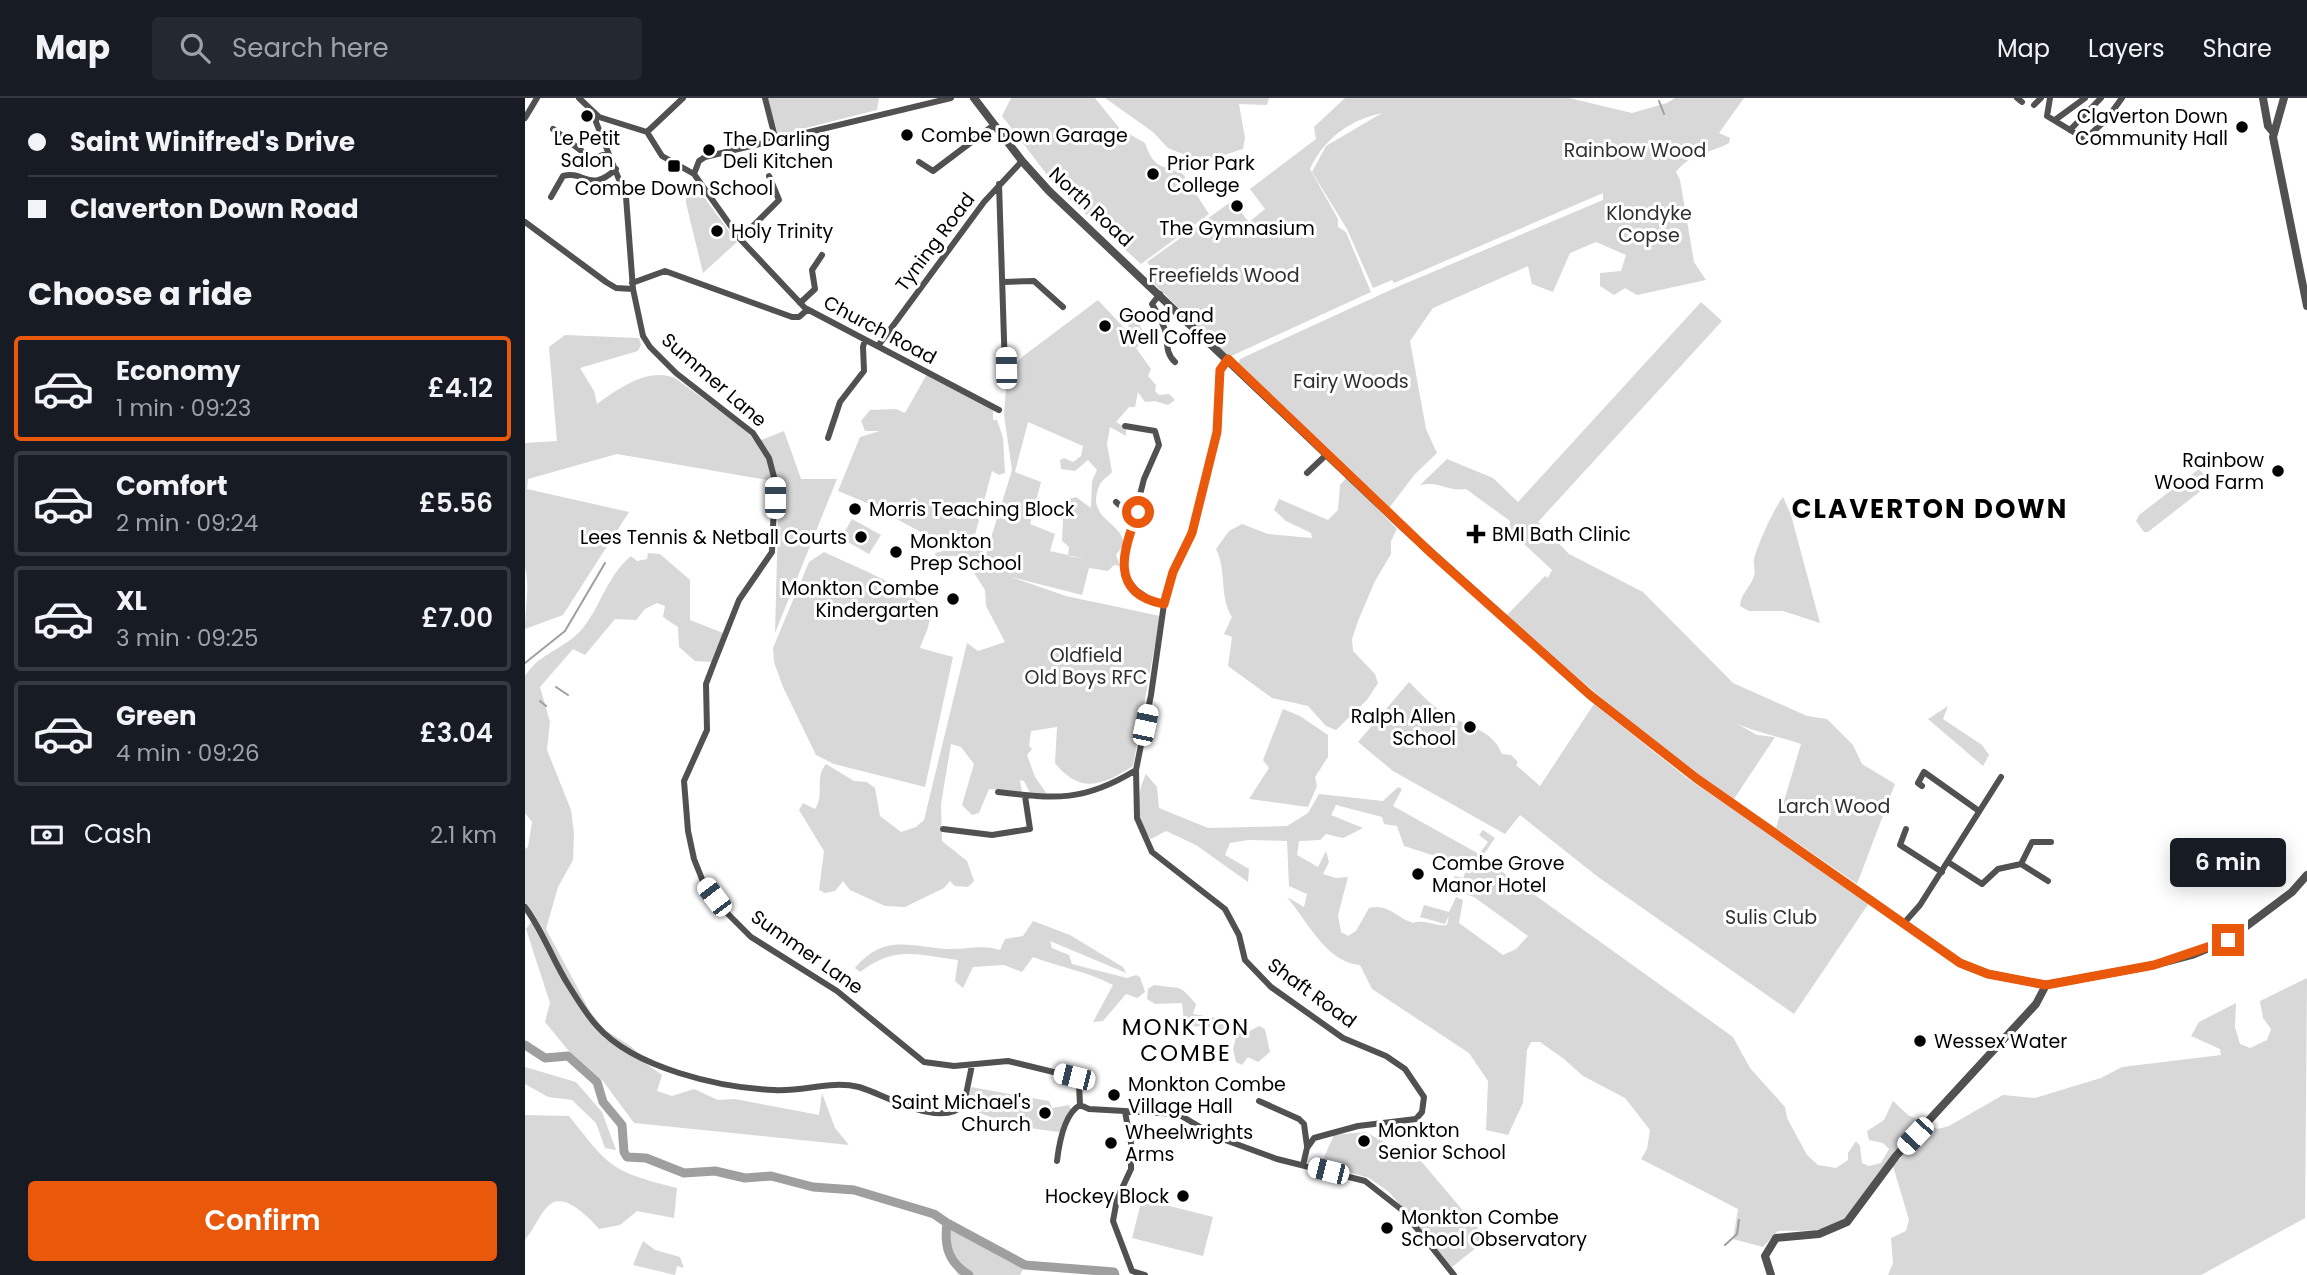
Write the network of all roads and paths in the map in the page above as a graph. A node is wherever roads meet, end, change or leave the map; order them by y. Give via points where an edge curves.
1 (537, 98) edge
2 (579, 98) edge
3 (683, 98) edge
4 (765, 98) edge
5 (951, 98) edge
6 (974, 98) edge
7 (2041, 98) edge
8 (2050, 98) edge
9 (2085, 98) edge
10 (2101, 98) edge
11 (2122, 98) edge
12 (2263, 98) edge
13 (2284, 98) edge
14 (2033, 105) dead end
15 (2265, 108) junction
16 (596, 115) junction
17 (2047, 116) junction
18 (525, 118) edge
19 (2038, 118) dead end
20 (2055, 120) junction
21 (2276, 122) junction
22 (994, 125) junction
23 (553, 129) dead end
24 (2070, 130) junction
25 (647, 132) junction
26 (2273, 132) junction
27 (776, 141) junction
28 (608, 153) junction
29 (1022, 161) junction
30 (919, 162) dead end
31 (564, 166) dead end
32 (616, 169) junction
33 (694, 174) junction
34 (568, 175) junction
35 (769, 176) dead end
36 (999, 184) junction
37 (551, 197) dead end
38 (525, 222) edge
39 (740, 239) junction
40 (822, 255) dead end
41 (1003, 282) junction
42 (633, 286) junction
43 (1160, 294) junction
44 (2307, 302) edge
45 (800, 303) junction
46 (1063, 307) dead end
47 (807, 310) junction
48 (865, 340) junction
49 (878, 346) junction
50 (1228, 359) junction
51 (1175, 362) dead end
52 (1005, 370) dead end
53 (999, 410) dead end
54 (1125, 426) dead end
55 (828, 438) dead end
56 (1327, 454) junction
57 (1307, 473) dead end
58 (1116, 502) dead end
59 (1135, 519) junction
60 (1164, 604) junction
61 (1136, 770) junction
62 (2001, 777) dead end
63 (1922, 786) dead end
64 (998, 792) dead end
65 (1025, 796) junction
66 (1979, 811) junction
67 (1905, 828) dead end
68 (943, 829) dead end
69 (2051, 842) dead end
70 (1948, 862) junction
71 (2021, 864) junction
72 (1942, 872) junction
73 (2307, 875) edge
74 (2048, 881) dead end
75 (525, 907) edge
76 (1904, 923) junction
77 (2046, 985) junction
78 (972, 1065) junction
79 (1259, 1101) dead end
80 (1080, 1105) junction
81 (1125, 1112) junction
82 (1307, 1148) junction
83 (1057, 1161) dead end
84 (1303, 1165) junction
85 (1145, 1275) edge
86 (1454, 1275) edge
87 (1771, 1275) edge

1 - 18 street
2 - 16 street
3 - 25 street
4 - 27 street
5 - 27 street
6 - 22 street, North Road
7 - 14 street
8 - 17 street
9 - 20 street
10 - 24 street
11 - 24 street via 2089,138
12 - 15 street
13 - 21 street
15 - 21 street
15 - 26 street
16 - 25 street
16 - 28 street, Summer Lane
17 - 19 street
17 - 20 street
20 - 24 street
21 - 26 street
22 - 29 street, North Road
22 - 30 street via 933,171
23 - 28 street via 592,159
25 - 33 street, Church Road via 662,156
26 - 44 street
27 - 33 street via 705,157
28 - 32 street, Summer Lane
29 - 36 street, Tyning Road
29 - 43 street, North Road
31 - 34 street
32 - 34 street via 599,181
32 - 42 street, Summer Lane via 626,197
33 - 39 street, Church Road
34 - 37 street via 560,179
35 - 39 street via 779,200
36 - 41 street
36 - 49 street, Tyning Road
38 - 42 street via 616,288
39 - 45 street, Church Road
40 - 45 street via 811,273 815,289
41 - 46 street via 1034,281
41 - 52 street
42 - 47 street via 665,271 792,317
42 - 78 street, Summer Lane via 640,325 650,347 753,433 769,458 775,481 769,560 739,600 713,663 706,684 707,730 684,781 694,859 723,909 751,937 837,991 917,1057 933,1065
43 - 50 street, North Road
43 - 51 street via 1152,304
45 - 47 street, Church Road
47 - 48 street, Church Road
48 - 49 street, Church Road
48 - 55 street via 865,371 843,395
49 - 53 street, Church Road
50 - 56 street, North Road
50 - 60 street, Shaft Road via 1220,370 1217,432 1192,533
54 - 59 street via 1152,430 1159,437 1159,451 1144,479
56 - 57 street
56 - 76 street, North Road via 1590,695 1696,778
58 - 59 street
59 - 60 street via 1123,552 1126,578 1143,596
60 - 61 street, Shaft Road
61 - 65 street via 1088,794 1050,799
61 - 82 street, Shaft Road via 1137,818 1148,846 1226,909 1249,965 1271,987 1343,1038 1396,1062 1421,1088 1424,1105 1416,1119 1317,1136
62 - 66 street
63 - 66 street via 1918,783 1924,772
64 - 65 street
65 - 68 street via 1031,829 992,835
66 - 70 street
67 - 72 street via 1900,845
69 - 71 street via 2032,842
70 - 71 street via 1982,884 1998,869
70 - 72 street
71 - 74 street
72 - 76 street
73 - 77 street via 2292,892 2228,940 2154,965
75 - 78 street via 597,1026 624,1047 664,1067 704,1081 774,1090 840,1082 913,1108 945,1112 964,1104
76 - 77 street, North Road via 1937,949 1976,970
77 - 87 street via 2036,1004 1896,1156 1847,1222 1819,1234 1776,1238 1765,1256
78 - 80 street, Summer Lane via 1008,1061 1074,1077
79 - 82 street via 1299,1119
80 - 81 street via 1089,1110
80 - 83 street via 1066,1126
81 - 84 street via 1178,1114 1217,1137
81 - 85 street via 1131,1169 1117,1199 1113,1222 1132,1271
82 - 84 street
84 - 86 street via 1375,1187 1400,1208

